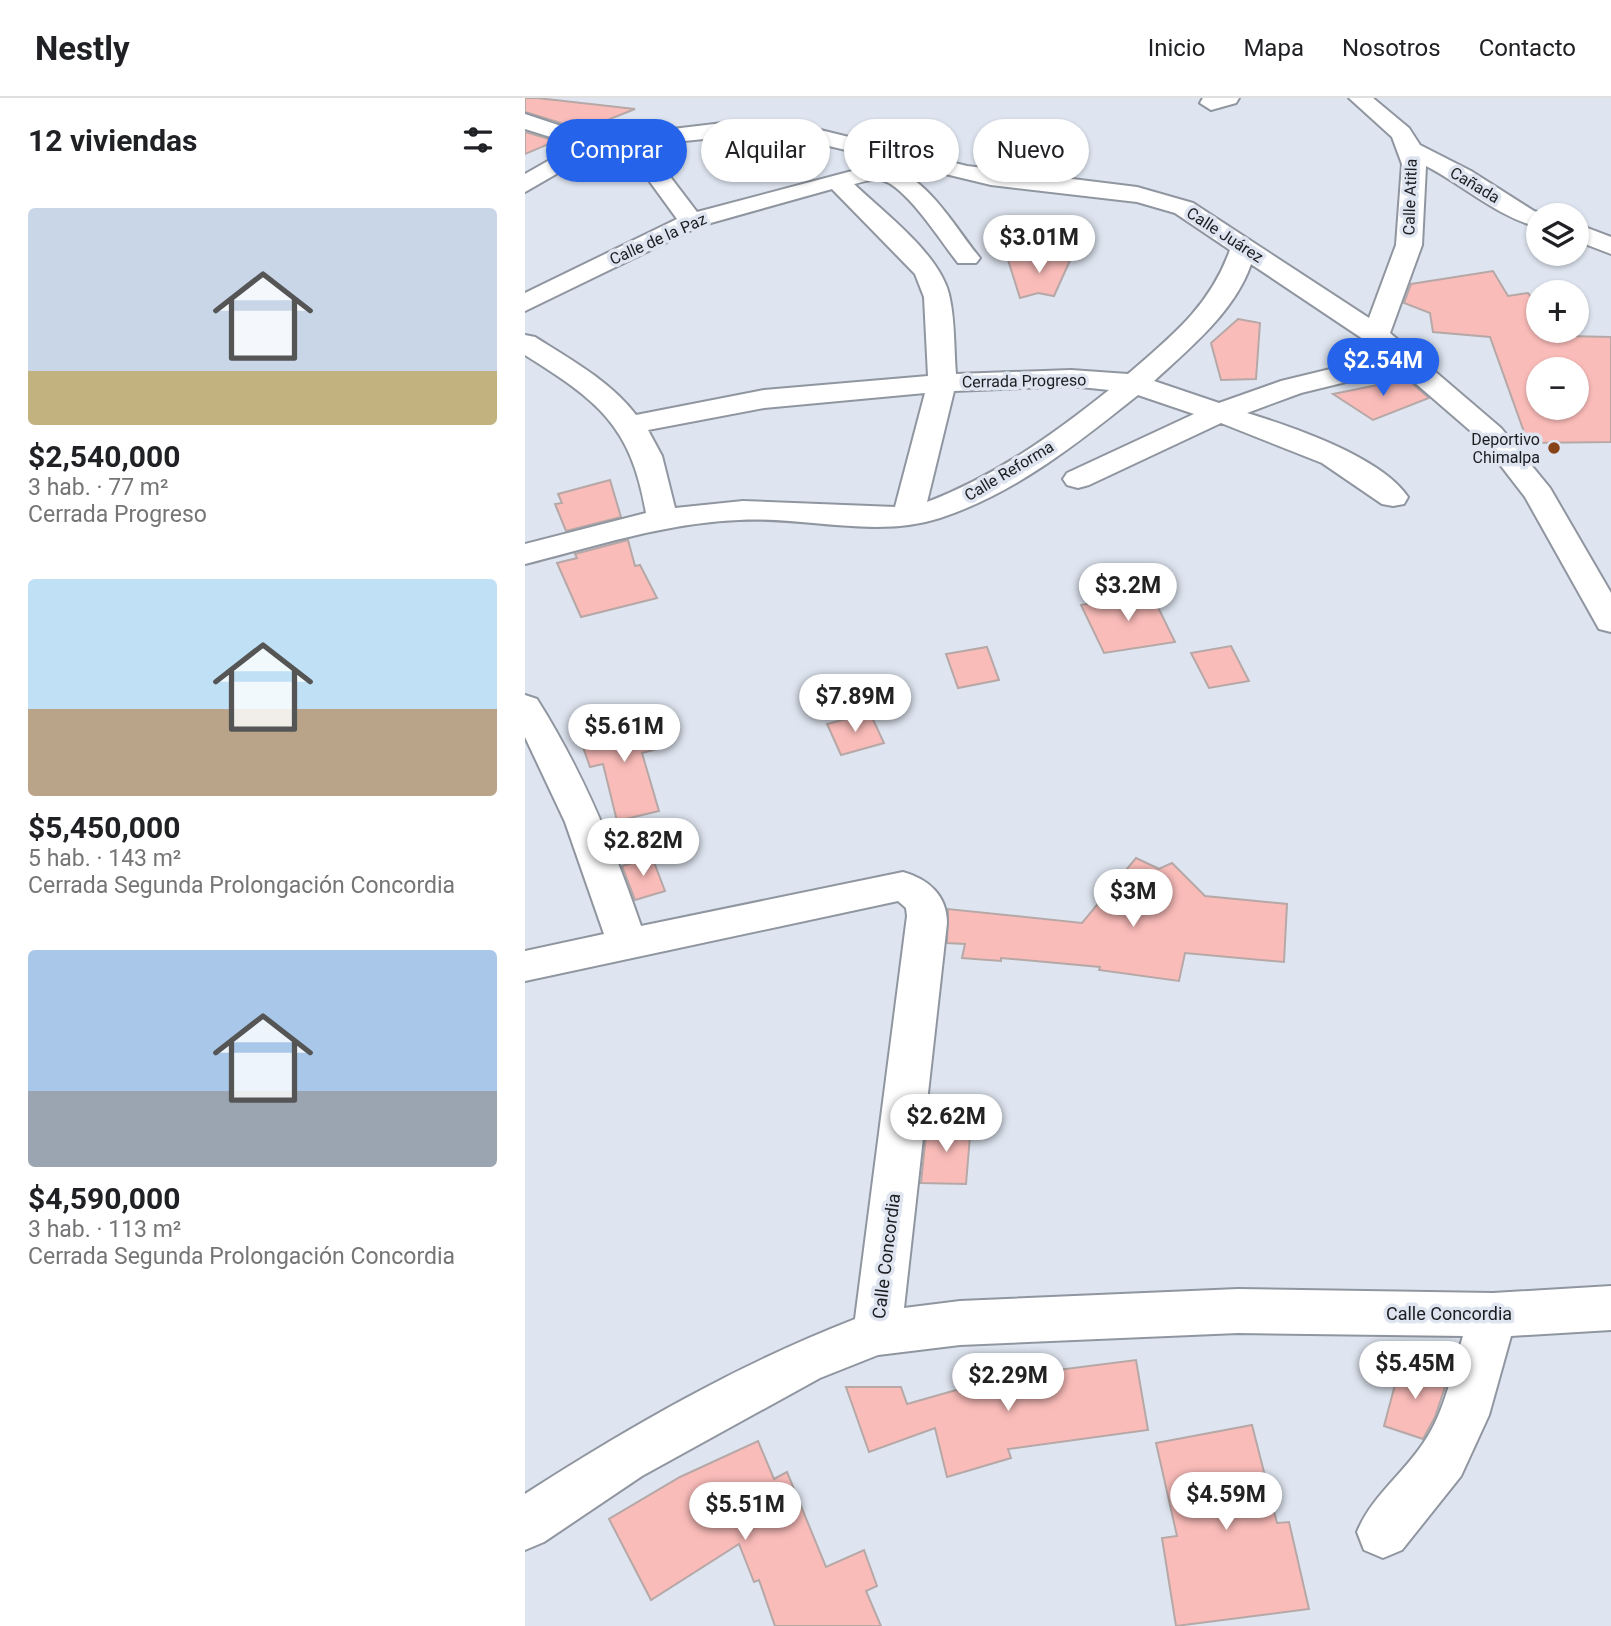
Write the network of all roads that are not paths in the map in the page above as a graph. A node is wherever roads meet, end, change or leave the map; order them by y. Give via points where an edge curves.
1 (534, 98) edge
2 (1368, 103) edge
3 (525, 107) edge
4 (525, 121) edge
5 (546, 128) edge
6 (687, 136) edge
7 (844, 141) edge
8 (1411, 150) junction
9 (844, 167) edge
10 (959, 171) edge
11 (546, 172) edge
12 (837, 180) junction
13 (662, 182) edge
14 (525, 185) edge
15 (1526, 216) edge
16 (691, 221) junction
17 (1589, 237) edge
18 (1244, 246) junction
19 (1611, 246) edge
20 (967, 258) dead end
21 (525, 303) edge
22 (1376, 335) junction
23 (525, 343) edge
24 (1406, 359) junction
25 (942, 383) junction
26 (1132, 383) junction
27 (1219, 413) junction
28 (632, 424) junction
29 (1079, 479) dead end
30 (1394, 497) dead end
31 (908, 515) junction
32 (662, 519) junction
33 (525, 554) edge
34 (1611, 622) edge
35 (525, 707) edge
36 (627, 943) junction
37 (525, 966) edge
38 (1611, 1308) edge
39 (1493, 1315) junction
40 (877, 1333) junction
41 (525, 1524) edge
42 (1383, 1532) dead end

1 - 3 street
2 - 8 street, Calle Atitla via 1401,133
4 - 5 street
6 - 7 street, Calle Juárez via 756,129
8 - 15 street, Cañada
8 - 22 street, Calle Atitla via 1414,174 1409,245
9 - 12 street
10 - 18 street, Calle Juárez via 988,178 1149,195 1184,208
11 - 14 street, Calle Juárez
12 - 16 street, Calle de la Paz
12 - 20 street, Calle de la Paz via 876,173 894,177
12 - 25 street via 927,272 937,297
13 - 16 street
16 - 21 street, Calle de la Paz
17 - 19 street
18 - 22 street, Calle Juárez
18 - 26 street, Calle Reforma via 1231,283 1214,305
22 - 24 street, Calle Juárez
23 - 28 street via 585,383
24 - 27 street via 1302,384
24 - 34 street, Calle Juárez via 1506,450 1539,494
25 - 26 street, Cerrada Progreso via 1071,378
25 - 28 street, Cerrada Progreso via 764,399
25 - 31 street
26 - 27 street, Cerrada Progreso
26 - 31 street, Calle Reforma via 1059,442 990,486 946,506
27 - 29 street
27 - 30 street, Cerrada Progreso via 1335,456
28 - 32 street via 652,465
31 - 32 street, Calle Reforma via 743,510
32 - 33 street, Calle Reforma
35 - 36 street via 589,829
36 - 37 street, Calle Concordia
36 - 40 street, Calle Concordia via 903,886 926,902
38 - 39 street, Calle Concordia
39 - 40 street, Calle Concordia via 1225,1311 960,1323
39 - 42 street via 1464,1415 1443,1459
40 - 41 street via 803,1362 625,1460

